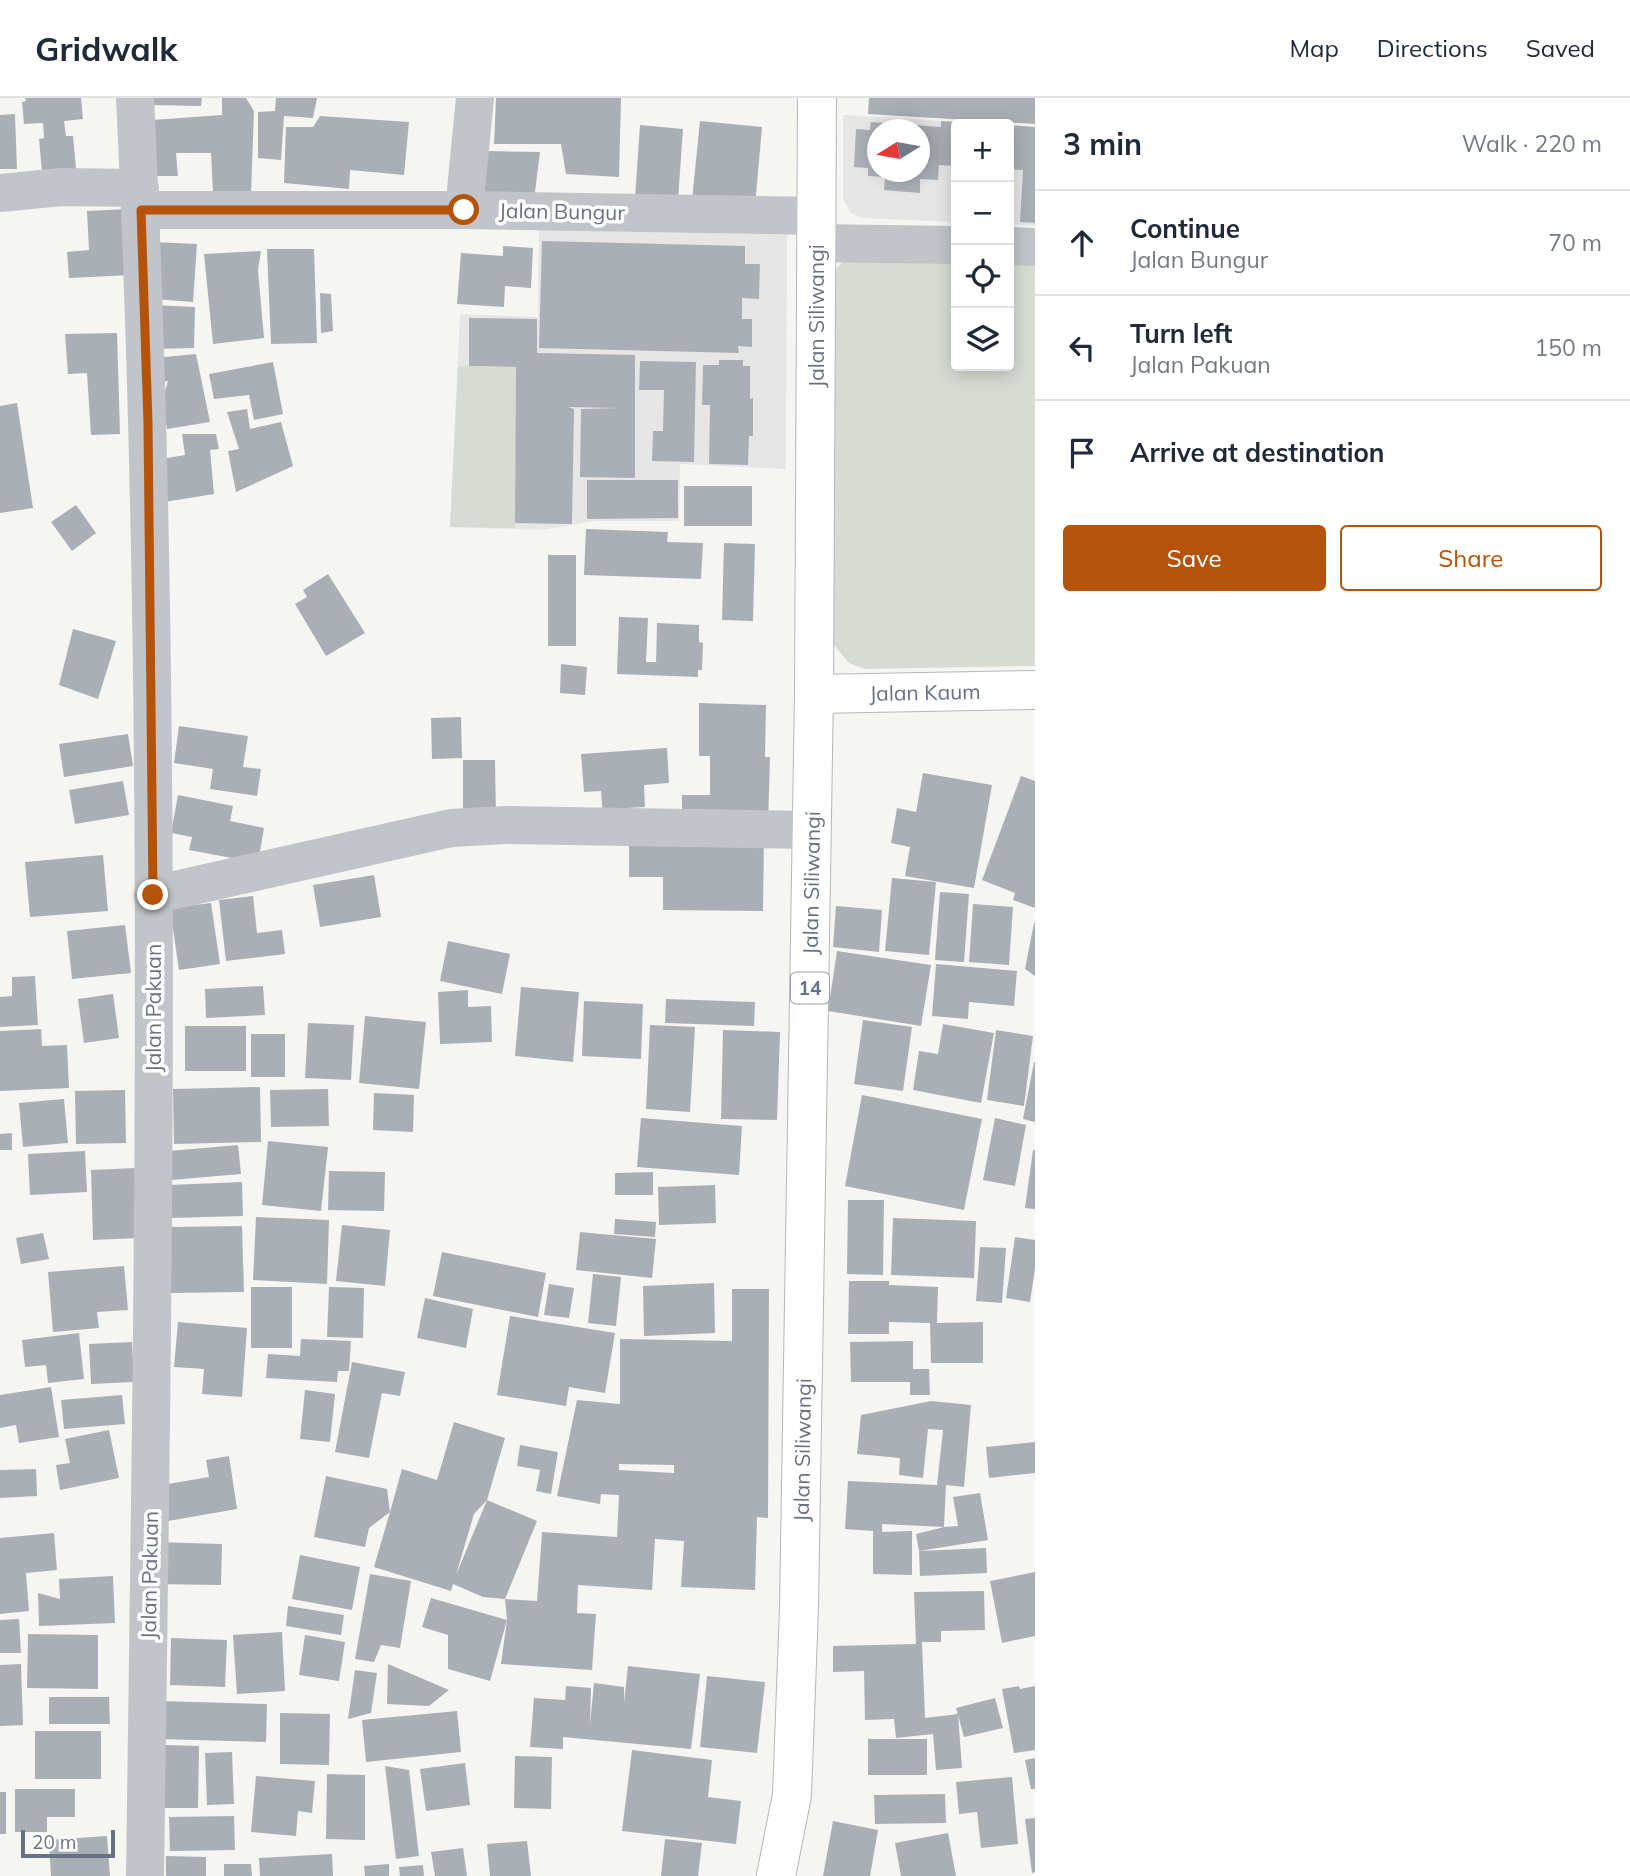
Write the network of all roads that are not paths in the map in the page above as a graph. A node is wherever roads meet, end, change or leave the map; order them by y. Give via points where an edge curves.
1 (135, 98) edge
2 (475, 98) edge
3 (817, 98) edge
4 (0, 193) edge
5 (140, 199) junction
6 (464, 210) junction
7 (816, 229) junction
8 (951, 245) edge
9 (1014, 246) edge
10 (1035, 247) edge
11 (1035, 690) edge
12 (814, 694) junction
13 (812, 830) junction
14 (153, 895) junction
15 (145, 1876) edge
16 (776, 1876) edge

1 - 5 street, Jalan Pakuan
2 - 6 street
3 - 7 main road, Jalan Siliwangi / 14
4 - 5 street, Jalan Bungur via 61,187
5 - 6 street, Jalan Bungur
5 - 14 street, Jalan Pakuan via 148,423
6 - 7 street, Jalan Bungur
7 - 8 street, Jalan Bungur
7 - 12 main road, Jalan Siliwangi / 14
9 - 10 street
11 - 12 main road, Jalan Kaum
12 - 13 main road, Jalan Siliwangi / 14
13 - 14 street via 451,828
13 - 16 main road, Jalan Siliwangi / 14 via 799,1608 792,1795
14 - 15 street, Jalan Pakuan

